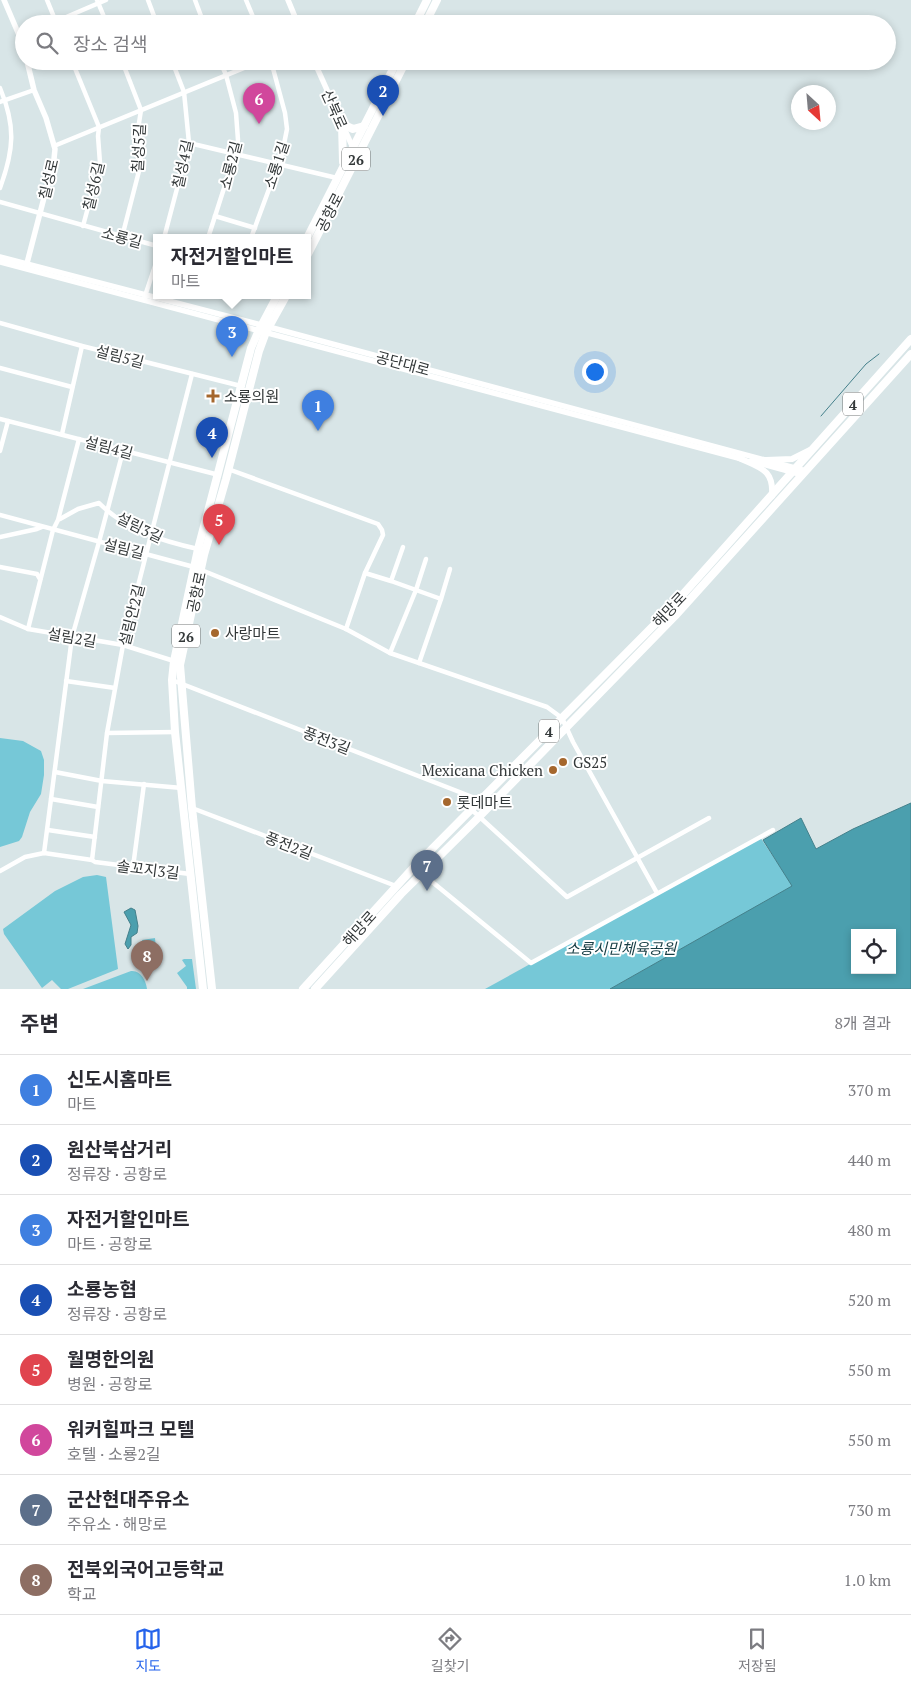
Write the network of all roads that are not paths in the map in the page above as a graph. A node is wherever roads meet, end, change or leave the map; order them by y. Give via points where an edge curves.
1 (4, 0) edge
2 (47, 0) edge
3 (106, 0) edge
4 (148, 0) edge
5 (194, 0) edge
6 (246, 0) edge
7 (288, 0) edge
8 (428, 0) edge
9 (437, 0) edge
10 (98, 2) edge
11 (53, 15) edge
12 (72, 15) edge
13 (103, 15) edge
14 (154, 15) edge
15 (200, 15) edge
16 (252, 15) edge
17 (294, 15) edge
18 (420, 15) edge
19 (430, 15) edge
20 (15, 21) edge
21 (28, 70) edge
22 (76, 70) edge
23 (125, 70) edge
24 (175, 70) edge
25 (224, 70) edge
26 (238, 70) edge
27 (273, 70) edge
28 (318, 70) edge
29 (392, 70) edge
30 (401, 70) edge
31 (226, 75) junction
32 (0, 88) edge
33 (34, 90) junction
34 (184, 92) junction
35 (3, 101) edge
36 (141, 110) junction
37 (342, 124) junction
38 (364, 126) junction
39 (99, 127) junction
40 (189, 143) junction
41 (54, 146) junction
42 (352, 148) junction
43 (235, 154) junction
44 (357, 157) junction
45 (278, 165) junction
46 (343, 166) junction
47 (337, 178) junction
48 (0, 188) edge
49 (0, 202) edge
50 (41, 214) junction
51 (215, 216) junction
52 (83, 226) junction
53 (255, 228) junction
54 (165, 234) edge
55 (209, 234) edge
56 (253, 234) edge
57 (309, 234) edge
58 (122, 237) junction
59 (153, 245) edge
60 (311, 248) edge
61 (0, 257) edge
62 (0, 262) edge
63 (27, 267) junction
64 (153, 272) edge
65 (145, 297) junction
66 (276, 299) edge
67 (284, 299) edge
68 (0, 323) edge
69 (264, 328) junction
70 (911, 339) edge
71 (82, 346) junction
72 (911, 354) edge
73 (0, 368) edge
74 (192, 374) junction
75 (241, 386) junction
76 (72, 387) junction
77 (0, 419) edge
78 (8, 421) junction
79 (62, 434) junction
80 (79, 438) junction
81 (817, 444) junction
82 (123, 451) junction
83 (0, 452) edge
84 (739, 458) junction
85 (766, 460) junction
86 (170, 462) junction
87 (228, 469) junction
88 (795, 470) junction
89 (804, 473) junction
90 (219, 475) junction
91 (772, 496) junction
92 (108, 511) junction
93 (0, 515) edge
94 (58, 520) junction
95 (42, 527) junction
96 (53, 530) junction
97 (0, 536) edge
98 (152, 536) junction
99 (99, 542) junction
100 (403, 548) dead end
101 (198, 549) junction
102 (147, 554) junction
103 (426, 559) dead end
104 (0, 566) edge
105 (197, 569) junction
106 (450, 569) dead end
107 (365, 572) junction
108 (40, 579) junction
109 (392, 581) junction
110 (416, 590) junction
111 (441, 599) junction
112 (0, 618) edge
113 (28, 629) junction
114 (346, 629) junction
115 (72, 637) junction
116 (123, 646) junction
117 (390, 653) junction
118 (174, 661) junction
119 (419, 663) junction
120 (172, 680) junction
121 (66, 681) junction
122 (180, 683) junction
123 (115, 688) junction
124 (562, 718) junction
125 (566, 728) junction
126 (175, 732) junction
127 (107, 733) junction
128 (56, 772) junction
129 (102, 781) junction
130 (144, 784) junction
131 (182, 788) junction
132 (51, 799) junction
133 (482, 801) junction
134 (182, 804) junction
135 (98, 807) junction
136 (192, 808) junction
137 (472, 810) junction
138 (479, 817) junction
139 (709, 818) dead end
140 (48, 830) junction
141 (773, 830) dead end
142 (95, 837) junction
143 (44, 853) junction
144 (638, 859) junction
145 (92, 860) junction
146 (133, 867) junction
147 (414, 867) junction
148 (0, 871) edge
149 (421, 873) junction
150 (190, 874) junction
151 (396, 886) junction
152 (657, 893) junction
153 (203, 989) edge
154 (212, 989) edge
155 (303, 989) edge
156 (315, 989) edge

1 - 20 street
2 - 11 street
3 - 10 street
4 - 14 street
5 - 15 street
6 - 16 street
7 - 17 street
8 - 18 main road
9 - 19 main road
10 - 12 street
10 - 13 street
21 - 33 street, 칠성로
22 - 39 street, 칠성6길
23 - 36 street, 칠성5길
24 - 34 street, 칠성4길
25 - 31 street, 소룡2길
26 - 31 street
27 - 45 street, 소룡1길 via 287,129
28 - 37 street, 산북로
29 - 38 main road, 공항로 / 26
30 - 44 main road, 공항로 / 26
31 - 34 street
31 - 43 street, 소룡2길 via 238,125
32 - 35 street
33 - 35 street
33 - 41 street, 칠성로
34 - 36 street
34 - 40 street, 칠성4길
35 - 48 street via 10,118 11,152
36 - 39 street
36 - 58 street, 칠성5길 via 139,171
37 - 38 main road via 353,129
37 - 42 street, 산북로
37 - 46 main road
38 - 42 main road, 공항로 / 26
39 - 41 street
39 - 52 street, 칠성6길 via 100,163
40 - 43 street
40 - 54 street, 칠성4길
41 - 50 street, 칠성로 via 53,169
42 - 44 street, 산북로
42 - 46 main road, 공항로 / 26
43 - 45 street
43 - 51 street, 소룡2길
44 - 60 main road, 공항로 / 26
45 - 47 street
45 - 53 street, 소룡1길
46 - 47 main road, 공항로 / 26
47 - 57 main road, 공항로 / 26
49 - 50 street, 소룡길
50 - 52 street, 소룡길
50 - 63 street, 칠성로
51 - 53 street
51 - 55 street, 소룡2길
52 - 58 street, 소룡길
53 - 56 street, 소룡1길
58 - 59 street, 소룡길
61 - 63 street, 공단대로
62 - 63 street, 공단대로
63 - 65 street, 공단대로
64 - 65 street
65 - 69 street, 공단대로
66 - 69 main road, 공항로 / 26
67 - 69 main road, 공항로 / 26
68 - 71 street, 설림5길
69 - 75 main road, 공항로 / 26 via 251,348
69 - 84 street, 공단대로
69 - 85 street, 공단대로
69 - 87 main road, 공항로 / 26
70 - 81 main road, 해망로 / 4
71 - 74 street, 설림5길
71 - 76 street
72 - 89 main road, 해망로 / 4
73 - 76 street
74 - 75 street, 설림5길
74 - 86 street, 설림안2길
75 - 90 main road, 공항로 / 26
76 - 79 street
77 - 78 street, 설림4길
78 - 79 street, 설림4길
78 - 83 street
79 - 80 street, 설림4길
80 - 82 street, 설림4길
80 - 94 street
81 - 85 main road via 792,458
81 - 88 main road, 해망로 / 4
82 - 86 street, 설림4길
82 - 92 street
84 - 88 street, 공단대로
84 - 91 main road via 768,474 772,480
85 - 88 street, 공단대로
86 - 90 street, 설림4길
86 - 98 street, 설림안2길
87 - 105 main road, 공항로 / 26
87 - 107 street via 378,524 383,535
88 - 89 street, 공단대로
88 - 91 main road, 해망로 / 4
89 - 125 main road, 해망로 / 4 via 675,616
90 - 101 main road, 공항로 / 26
91 - 124 main road, 해망로 / 4 via 669,610
92 - 94 street, 설림3길 via 99,503 78,509
92 - 98 street, 설림3길 via 127,525
92 - 99 street
93 - 95 street, 설림길
94 - 96 street
95 - 96 street, 설림길
95 - 97 street
96 - 99 street, 설림길
96 - 108 street
98 - 101 street, 설림3길
98 - 102 street, 설림안2길
99 - 102 street, 설림길
99 - 115 street
100 - 109 street
101 - 105 main road, 공항로 / 26
102 - 105 street, 설림길
102 - 116 street, 설림안2길
103 - 110 street
104 - 108 street via 37,574
105 - 114 street, 설림길
105 - 118 main road, 공항로 / 26
105 - 122 main road, 공항로 / 26 via 180,665
106 - 111 street
107 - 109 street
107 - 114 street
108 - 113 street, 설림2길
109 - 110 street
110 - 111 street
110 - 117 street
111 - 119 street
112 - 113 street, 설림2길
113 - 115 street, 설림2길
114 - 117 street, 설림길
115 - 116 street, 설림2길
115 - 121 street
116 - 118 street, 설림2길
116 - 123 street, 설림안2길
117 - 119 street, 설림길
118 - 120 main road, 공항로 / 26
119 - 124 street, 설림길 via 547,707
120 - 122 street, 풍전3길
120 - 126 main road, 공항로 / 26
121 - 123 street
121 - 128 street
122 - 133 street, 풍전3길
122 - 136 main road, 공항로 / 26
123 - 127 street, 설림안2길
124 - 125 street
124 - 133 main road, 해망로 / 4
125 - 138 main road, 해망로 / 4
125 - 144 street
126 - 127 street
126 - 131 main road, 공항로 / 26
127 - 129 street, 설림안2길
128 - 129 street
128 - 132 street
129 - 130 street
129 - 135 street, 설림안2길
130 - 131 street
130 - 146 street
131 - 134 main road, 공항로 / 26
132 - 135 street
132 - 140 street
133 - 137 main road, 해망로 / 4
134 - 136 street, 풍전2길
134 - 150 main road, 공항로 / 26
135 - 142 street, 설림안2길
136 - 151 street, 풍전2길
136 - 154 main road, 공항로 / 26
137 - 138 street
137 - 147 main road, 해망로 / 4
138 - 144 street via 568,897
138 - 149 main road, 해망로 / 4
139 - 144 street
140 - 142 street
140 - 143 street
141 - 152 street
142 - 145 street, 설림안2길
143 - 145 street, 솔꼬지3길
143 - 148 street via 25,858
144 - 152 street
145 - 146 street, 솔꼬지3길
146 - 150 street, 솔꼬지3길
147 - 149 street
147 - 151 main road, 해망로 / 4
149 - 152 street via 531,963
149 - 156 main road, 해망로 / 4
150 - 153 main road, 공항로 / 26
151 - 155 main road, 해망로 / 4

